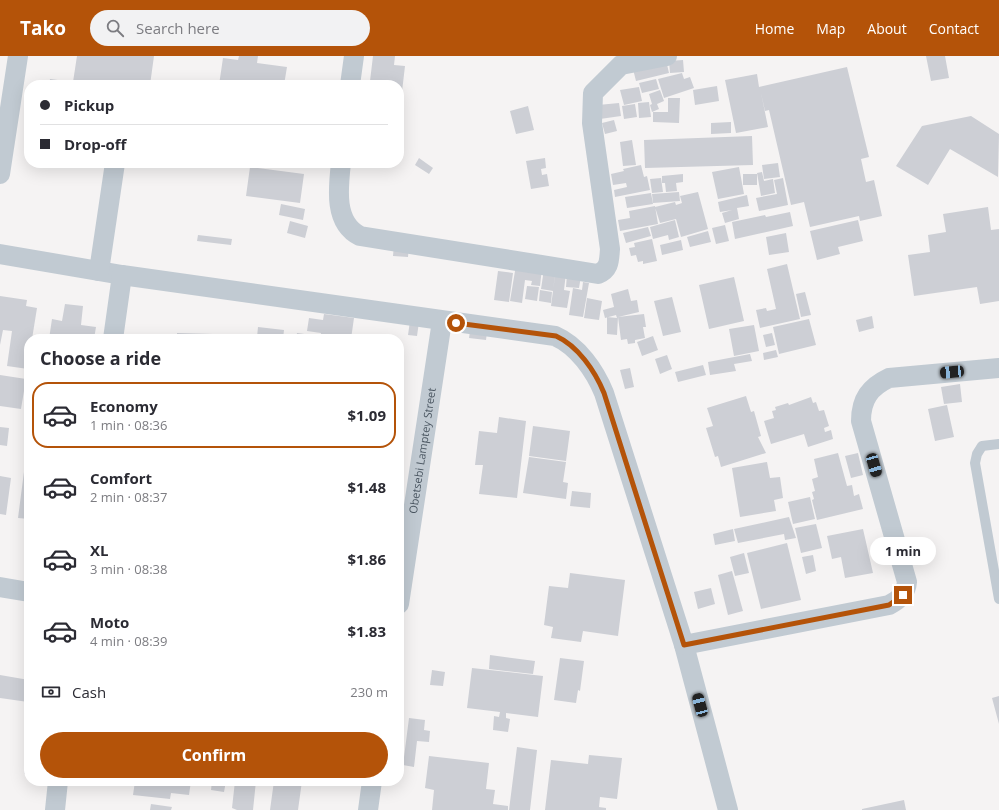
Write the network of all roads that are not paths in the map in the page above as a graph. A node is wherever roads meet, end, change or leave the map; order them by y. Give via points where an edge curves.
1 (18, 56) edge
2 (354, 56) edge
3 (667, 56) edge
4 (351, 80) edge
5 (114, 168) edge
6 (341, 168) edge
7 (0, 174) edge
8 (0, 254) edge
9 (99, 271) junction
10 (122, 275) junction
11 (442, 321) junction
12 (114, 334) edge
13 (999, 368) edge
14 (999, 444) edge
15 (404, 571) edge
16 (0, 587) edge
17 (24, 591) edge
18 (999, 599) edge
19 (684, 645) junction
20 (57, 786) edge
21 (371, 786) edge
22 (55, 810) edge
23 (368, 810) edge
24 (728, 810) edge

1 - 7 street
2 - 4 street
3 - 6 street via 621,65 593,93 592,123 610,249 608,266 598,274 360,236 351,232 343,221 340,210
5 - 9 street
8 - 9 street
9 - 10 street
10 - 11 street
10 - 12 street
11 - 15 street, Obetsebi Lamptey Street
11 - 19 street via 556,336 569,344 589,366 604,393
13 - 19 street via 889,378 877,385 864,399 861,421 907,582 900,599 889,605
14 - 18 lane via 982,446 975,463
16 - 17 street
19 - 24 street
20 - 22 street
21 - 23 street

